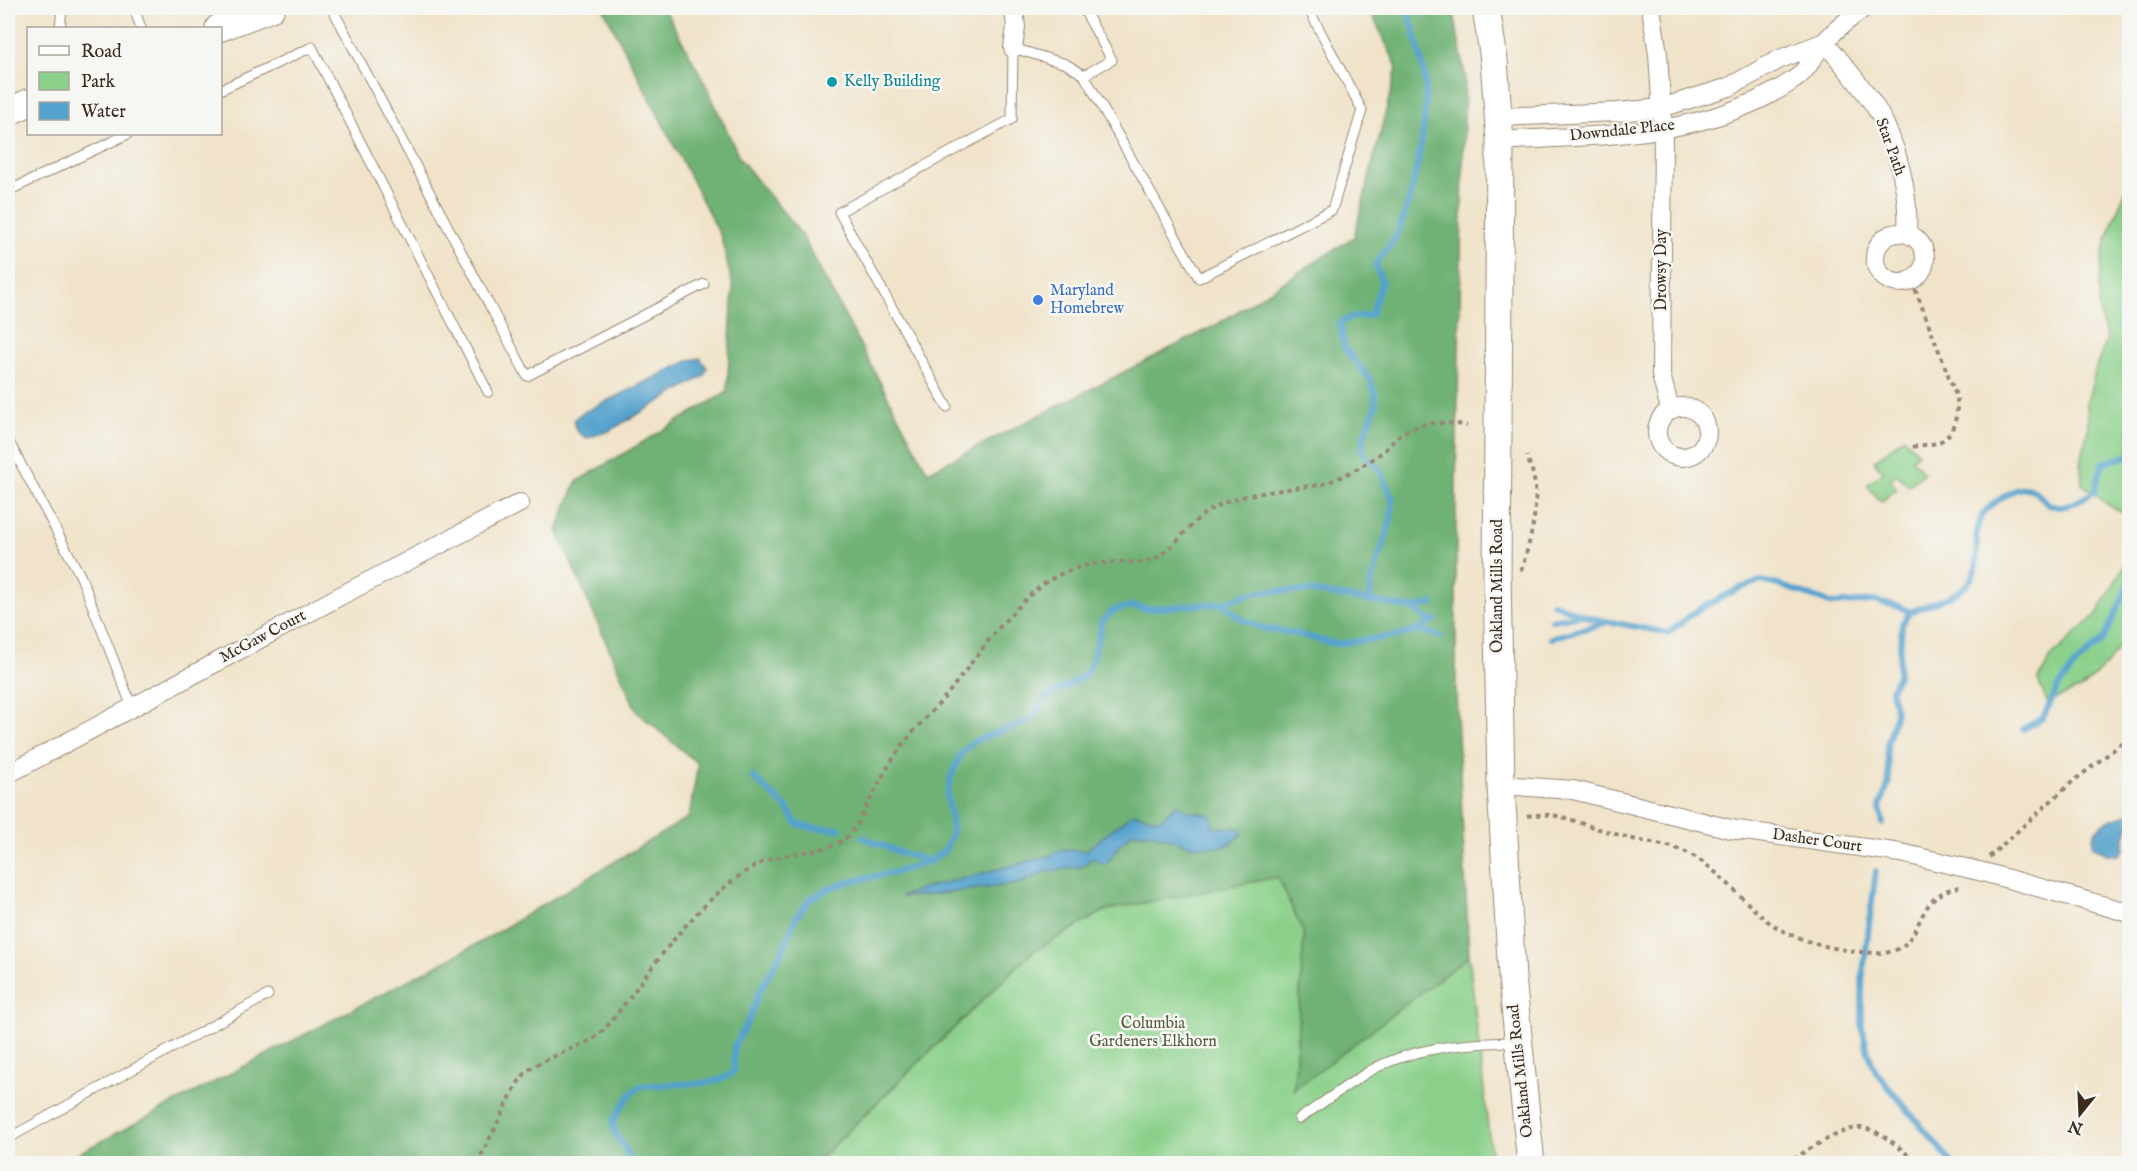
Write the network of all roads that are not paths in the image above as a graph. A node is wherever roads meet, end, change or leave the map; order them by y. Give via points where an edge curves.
1 (62, 8) edge
2 (134, 8) edge
3 (271, 8) edge
4 (332, 8) edge
5 (1014, 8) edge
6 (1083, 8) edge
7 (1308, 8) edge
8 (1486, 8) edge
9 (1651, 8) edge
10 (1863, 8) edge
11 (60, 27) edge
12 (141, 27) edge
13 (222, 27) edge
14 (1824, 42) junction
15 (1013, 48) junction
16 (1084, 75) junction
17 (222, 89) edge
18 (27, 103) edge
19 (1661, 108) junction
20 (8, 112) edge
21 (1499, 129) junction
22 (1663, 130) junction
23 (126, 135) edge
24 (8, 191) edge
25 (1907, 233) junction
26 (704, 284) dead end
27 (488, 392) dead end
28 (947, 407) dead end
29 (1670, 409) dead end
30 (8, 440) edge
31 (520, 503) dead end
32 (132, 707) junction
33 (8, 774) edge
34 (1501, 785) junction
35 (2130, 913) edge
36 (268, 995) dead end
37 (1518, 1042) junction
38 (1299, 1119) dead end
39 (8, 1136) edge
40 (1531, 1164) edge

1 - 11 lane
2 - 12 lane
3 - 13 street
4 - 26 lane via 527,376
5 - 15 street
6 - 16 lane via 1112,60
7 - 16 lane via 1362,110 1332,210 1199,278
8 - 21 street, Oakland Mills Road
9 - 19 street, Drowsy Day
10 - 14 street, Downdale Place
14 - 19 street, Downdale Place via 1780,59 1729,87
14 - 22 street, Downdale Place via 1797,78 1764,97
14 - 25 street, Star Path via 1876,109 1886,129 1906,196
15 - 16 lane via 1066,64
15 - 28 lane via 1012,118 839,212
17 - 27 lane via 312,47
18 - 20 street
19 - 21 street, Downdale Place
19 - 22 street, Drowsy Day
21 - 22 street, Downdale Place via 1618,135
21 - 34 street, Oakland Mills Road via 1497,575
22 - 29 street, Drowsy Day via 1661,375
23 - 24 lane
25 - 25 street via 1886,237 1878,245 1876,266 1890,282 1912,281 1926,262 1918,239
30 - 32 lane via 81,577
31 - 32 street, McGaw Court
32 - 33 street, McGaw Court
34 - 35 street, Dasher Court via 1573,790 1731,829 1901,853
34 - 37 street, Oakland Mills Road
36 - 39 lane
37 - 38 lane via 1453,1046 1401,1057 1369,1072
37 - 40 street, Oakland Mills Road

